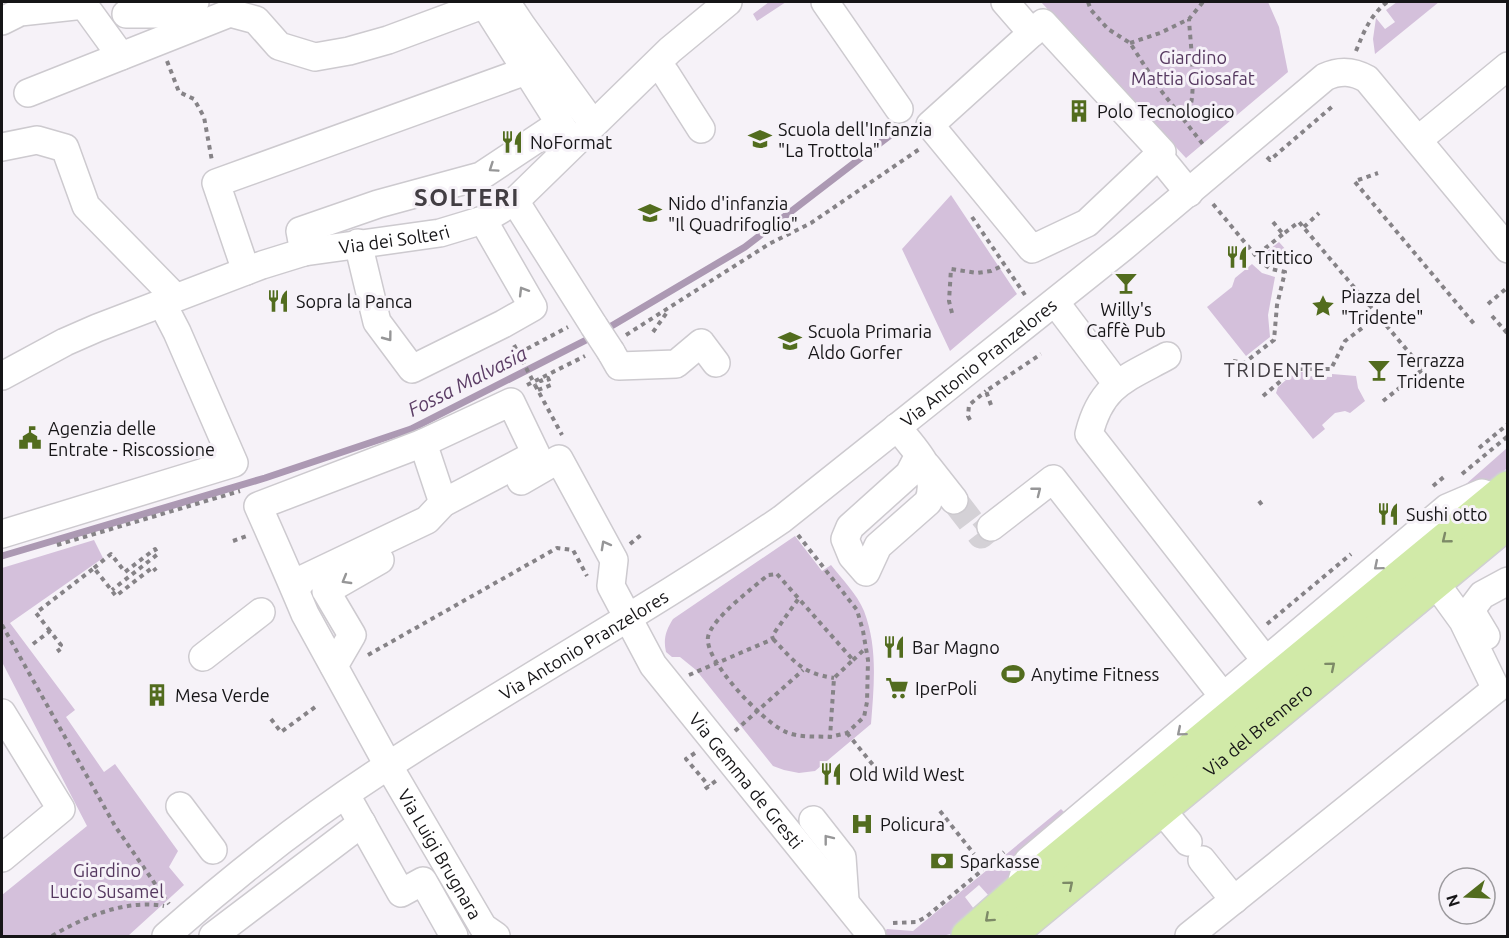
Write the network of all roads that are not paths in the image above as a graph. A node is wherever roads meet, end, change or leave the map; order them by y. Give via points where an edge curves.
1 (195, 2) edge
2 (491, 2) edge
3 (728, 2) edge
4 (825, 2) edge
5 (1005, 2) edge
6 (259, 11) edge
7 (126, 14) dead end
8 (2, 21) edge
9 (1032, 33) junction
10 (121, 56) junction
11 (1508, 66) edge
12 (526, 71) junction
13 (666, 74) dead end
14 (28, 93) dead end
15 (899, 109) dead end
16 (593, 124) junction
17 (701, 129) dead end
18 (566, 134) junction
19 (1418, 140) junction
20 (2, 147) edge
21 (1158, 155) junction
22 (1189, 193) junction
23 (515, 201) junction
24 (483, 220) junction
25 (358, 243) junction
26 (1508, 249) edge
27 (304, 252) junction
28 (246, 271) junction
29 (168, 300) junction
30 (1055, 302) junction
31 (1167, 356) dead end
32 (716, 363) dead end
33 (2, 376) edge
34 (1117, 384) junction
35 (897, 427) junction
36 (423, 443) junction
37 (922, 459) junction
38 (954, 500) tunnel mouth
39 (443, 503) junction
40 (1504, 512) edge
41 (991, 527) dead end
42 (2, 534) edge
43 (863, 552) dead end
44 (1434, 581) junction
45 (1508, 581) edge
46 (295, 590) junction
47 (261, 612) dead end
48 (1141, 613) dead end
49 (627, 618) junction
50 (203, 657) dead end
51 (1266, 661) junction
52 (334, 666) junction
53 (1504, 685) edge
54 (1218, 700) junction
55 (2, 712) edge
56 (388, 765) junction
57 (346, 795) junction
58 (180, 806) dead end
59 (1160, 808) junction
60 (813, 820) dead end
61 (363, 823) junction
62 (213, 850) dead end
63 (2, 858) edge
64 (1019, 891) junction
65 (844, 900) junction
66 (1234, 900) junction
67 (878, 929) edge
68 (166, 936) edge
69 (213, 936) edge
70 (454, 936) edge
71 (496, 936) edge
72 (968, 936) edge
73 (1008, 936) edge
74 (1190, 936) edge

1 - 7 street via 164,14
2 - 6 street via 378,43 315,57 279,46
2 - 12 street
2 - 16 street via 522,26
3 - 16 street, Via dei Solteri via 670,50
4 - 15 street
5 - 9 street
6 - 10 street via 230,13
8 - 10 street via 20,12 84,5
9 - 21 street via 1043,23 1162,152
9 - 21 street via 930,125 1032,249 1087,223
10 - 14 street
11 - 19 street
12 - 18 street
12 - 28 street via 216,183
13 - 17 street
16 - 18 street, Via dei Solteri
18 - 23 street, Via dei Solteri
18 -> 27 street via 480,176 378,204 300,231
19 - 22 street, Via Antonio Pranzelores via 1367,79 1348,71 1334,73 1305,93
19 - 26 street, Via Antonio Pranzelores
20 - 29 street via 37,140 65,148 86,206
21 - 22 street
22 - 30 street, Via Antonio Pranzelores
23 - 24 street, Via dei Solteri
23 - 32 street, bridge via 592,321 615,346 619,366 676,364 701,343
24 - 25 street, Via dei Solteri via 440,233
25 -> 24 street via 376,322 412,369 533,307
25 - 27 street, Via dei Solteri
27 - 28 street, Via dei Solteri
28 - 29 street, Via dei Solteri
29 - 33 street, Via dei Solteri via 65,342
29 - 42 street via 177,332 234,463
30 - 34 street
30 - 35 street, Via Antonio Pranzelores
31 - 34 street
34 - 51 street via 1100,403 1089,434
35 - 37 street
35 - 49 street, Via Antonio Pranzelores via 782,519
36 - 39 street
36 - 39 street via 511,402 536,454
36 - 46 street via 258,506
37 - 38 street
37 - 43 street via 917,484 864,537
39 - 46 street via 427,520 303,579
40 - 44 main road, Via del Brennero
40 -> 51 street via 1482,493 1447,508
40 -> 64 main road, Via del Brennero
41 -> 54 street via 1053,479
44 - 53 street
59 -> 44 main road, Via del Brennero
45 - 53 street via 1482,595 1473,607
46 - 52 street
47 - 50 street
48 - 54 street
49 -> 52 street, Via Gemma de Gresti via 611,586 614,560 559,459 327,591 352,635
49 - 56 street, Via Antonio Pranzelores
49 - 65 street, Via Gemma de Gresti via 653,665
51 - 54 street
52 - 56 street
53 - 66 street
54 -> 64 street via 1028,861
55 - 63 street via 61,809
56 - 57 street, Via Antonio Pranzelores
56 - 71 street, Via Luigi Brugnara via 483,927
57 - 61 street
57 - 68 street, Via Antonio Pranzelores via 252,864
58 - 62 street
59 - 66 street
73 -> 59 main road, Via del Brennero
65 -> 60 street via 842,856
61 - 69 street
61 - 70 street via 401,893 423,881
64 -> 72 main road, Via del Brennero
65 - 67 street, Via Gemma de Gresti
66 - 74 street

